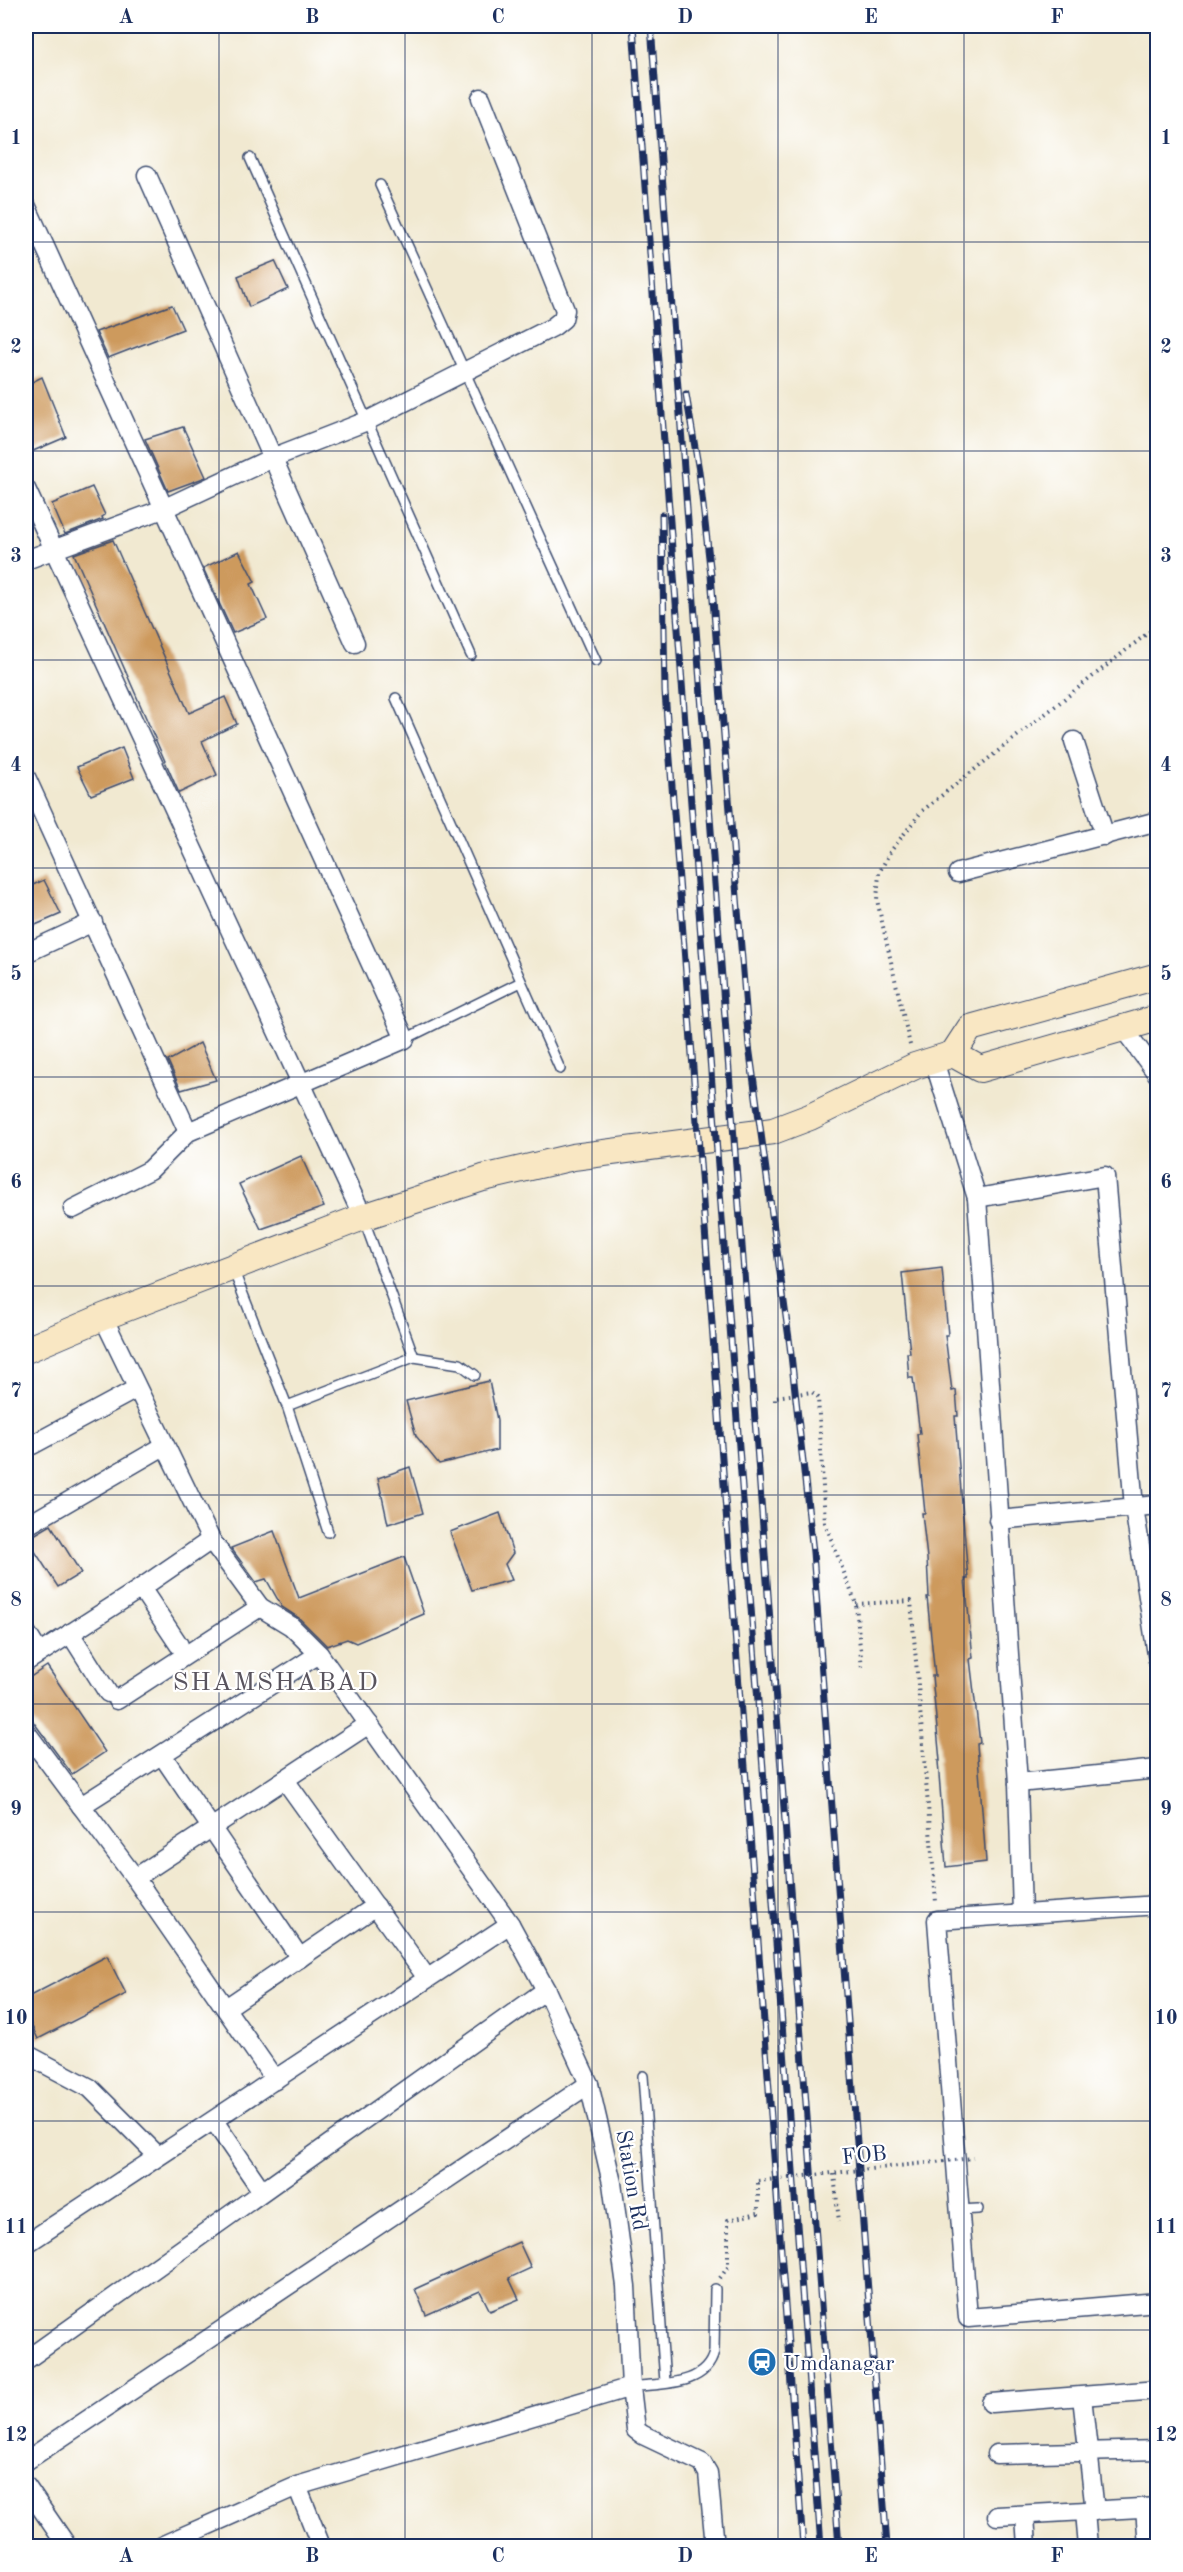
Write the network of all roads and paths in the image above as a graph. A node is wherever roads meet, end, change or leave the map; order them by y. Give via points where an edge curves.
1 (481, 98) dead end
2 (250, 158) dead end
3 (147, 175) dead end
4 (380, 185) dead end
5 (26, 205) edge
6 (466, 371) junction
7 (367, 421) junction
8 (272, 458) junction
9 (26, 489) edge
10 (163, 509) junction
11 (53, 550) junction
12 (26, 560) edge
13 (1158, 625) edge
14 (355, 643) dead end
15 (471, 655) dead end
16 (596, 661) dead end
17 (396, 698) dead end
18 (1074, 741) dead end
19 (26, 777) edge
20 (1158, 821) edge
21 (1105, 836) junction
22 (958, 873) dead end
23 (93, 922) junction
24 (26, 953) edge
25 (1158, 976) edge
26 (521, 982) junction
27 (1158, 1018) edge
28 (1123, 1028) junction
29 (405, 1039) junction
30 (934, 1060) junction
31 (560, 1069) dead end
32 (1158, 1074) edge
33 (300, 1085) junction
34 (188, 1132) junction
35 (977, 1198) junction
36 (73, 1209) dead end
37 (363, 1217) junction
38 (232, 1267) junction
39 (103, 1317) junction
40 (26, 1350) edge
41 (414, 1357) junction
42 (475, 1375) dead end
43 (136, 1389) junction
44 (775, 1401) dead end
45 (287, 1406) junction
46 (32, 1445) dead end
47 (164, 1446) junction
48 (1158, 1505) edge
49 (1134, 1508) junction
50 (998, 1520) junction
51 (26, 1526) edge
52 (328, 1532) dead end
53 (211, 1540) junction
54 (141, 1588) junction
55 (856, 1604) junction
56 (260, 1607) junction
57 (26, 1632) edge
58 (70, 1633) junction
59 (179, 1645) dead end
60 (319, 1653) junction
61 (32, 1657) edge
62 (1158, 1661) edge
63 (862, 1669) dead end
64 (369, 1724) junction
65 (26, 1732) edge
66 (162, 1755) junction
67 (1158, 1769) edge
68 (285, 1779) junction
69 (1018, 1783) junction
70 (81, 1806) junction
71 (211, 1828) junction
72 (135, 1878) junction
73 (1158, 1905) edge
74 (376, 1906) junction
75 (1022, 1914) junction
76 (937, 1920) junction
77 (510, 1924) junction
78 (300, 1958) junction
79 (427, 1978) junction
80 (546, 1990) junction
81 (226, 2008) junction
82 (26, 2054) edge
83 (643, 2076) dead end
84 (275, 2080) junction
85 (589, 2084) junction
86 (214, 2121) junction
87 (158, 2156) junction
88 (973, 2158) dead end
89 (834, 2174) junction
90 (262, 2191) junction
91 (978, 2209) dead end
92 (959, 2210) junction
93 (839, 2222) dead end
94 (26, 2244) edge
95 (715, 2289) joint
96 (1158, 2302) edge
97 (26, 2360) edge
98 (665, 2382) junction
99 (631, 2387) junction
100 (1158, 2390) edge
101 (1082, 2397) junction
102 (991, 2403) dead end
103 (1158, 2450) edge
104 (1088, 2453) junction
105 (996, 2454) dead end
106 (26, 2461) edge
107 (26, 2486) edge
108 (297, 2486) junction
109 (1151, 2507) edge
110 (1090, 2512) junction
111 (997, 2516) dead end
112 (1025, 2516) junction
113 (168, 2545) edge
114 (68, 2547) edge
115 (321, 2547) edge
116 (715, 2547) edge
117 (1027, 2547) edge
118 (1088, 2547) edge
119 (1148, 2547) edge

1 - 6 street via 565,310 563,319 553,327
2 - 7 lane
3 - 8 street
4 - 6 lane
5 - 10 street
6 - 7 street
6 - 16 lane
7 - 8 street
7 - 15 lane
8 - 10 street
8 - 14 street
9 - 11 street
10 - 11 street
10 - 29 street
11 - 12 street
11 - 33 street
13 - 30 path via 922,811 879,873 877,900
17 - 26 lane
18 - 21 street
19 - 23 street
20 - 21 street
21 - 22 street
23 - 24 street
23 - 34 street
25 - 30 main road via 970,1028
26 - 29 lane
26 - 31 lane
27 - 28 main road
28 - 30 main road via 981,1070
28 - 32 street
29 - 33 street
30 - 35 street
30 - 37 main road via 773,1131 573,1157 483,1178
33 - 34 street
33 - 37 street
34 - 36 street via 150,1170
35 - 49 street via 1105,1176
35 - 50 street
37 - 38 main road
37 - 41 lane
38 - 39 main road
38 - 45 lane
39 - 40 main road
39 - 43 street
41 - 42 lane via 460,1364
41 - 45 lane
43 - 46 street
43 - 47 street
44 - 55 path via 775,1397 812,1392 818,1397 825,1523
45 - 52 lane
47 - 51 street
47 - 53 street
48 - 49 street
49 - 50 street
49 - 62 street
50 - 69 street
53 - 54 street
53 - 56 street
54 - 58 street
54 - 59 street
55 - 63 path
55 - 76 path via 911,1601
56 - 58 street via 112,1696
56 - 60 street, Station Rd via 291,1626
57 - 61 street
58 - 61 street
60 - 64 street, Station Rd
60 - 66 street
64 - 68 street
64 - 77 street, Station Rd
65 - 70 street
66 - 70 street
66 - 71 street
67 - 69 street
68 - 71 street
68 - 74 street
69 - 75 street
70 - 72 street
71 - 72 street
71 - 78 street
72 - 81 street
73 - 75 street
74 - 78 street
74 - 79 street
75 - 76 street
76 - 92 street
77 - 79 street
77 - 80 street, Station Rd
78 - 81 street
79 - 84 street
80 - 85 street, Station Rd
80 - 90 street
81 - 84 street
82 - 87 street via 90,2088
83 - 98 lane
84 - 86 street
85 - 99 street, Station Rd via 612,2183 626,2286
85 - 106 street
86 - 87 street
86 - 90 street
87 - 94 street
88 - 89 path, FOB, bridge
89 - 93 path
89 - 95 path, FOB, bridge via 758,2181 758,2213 728,2220 728,2267
90 - 97 street
91 - 92 lane
92 - 96 street via 968,2318
95 - 98 lane via 712,2361 693,2379
98 - 99 lane
99 - 108 street
99 - 116 street, Station Rd via 636,2430 702,2463 708,2473
100 - 101 street
101 - 102 street
101 - 104 street
103 - 104 street
104 - 105 street
104 - 110 street
107 - 114 street
108 - 113 street
108 - 115 street
109 - 110 street
109 - 119 street
110 - 112 street
110 - 118 street
111 - 112 street
112 - 117 street

